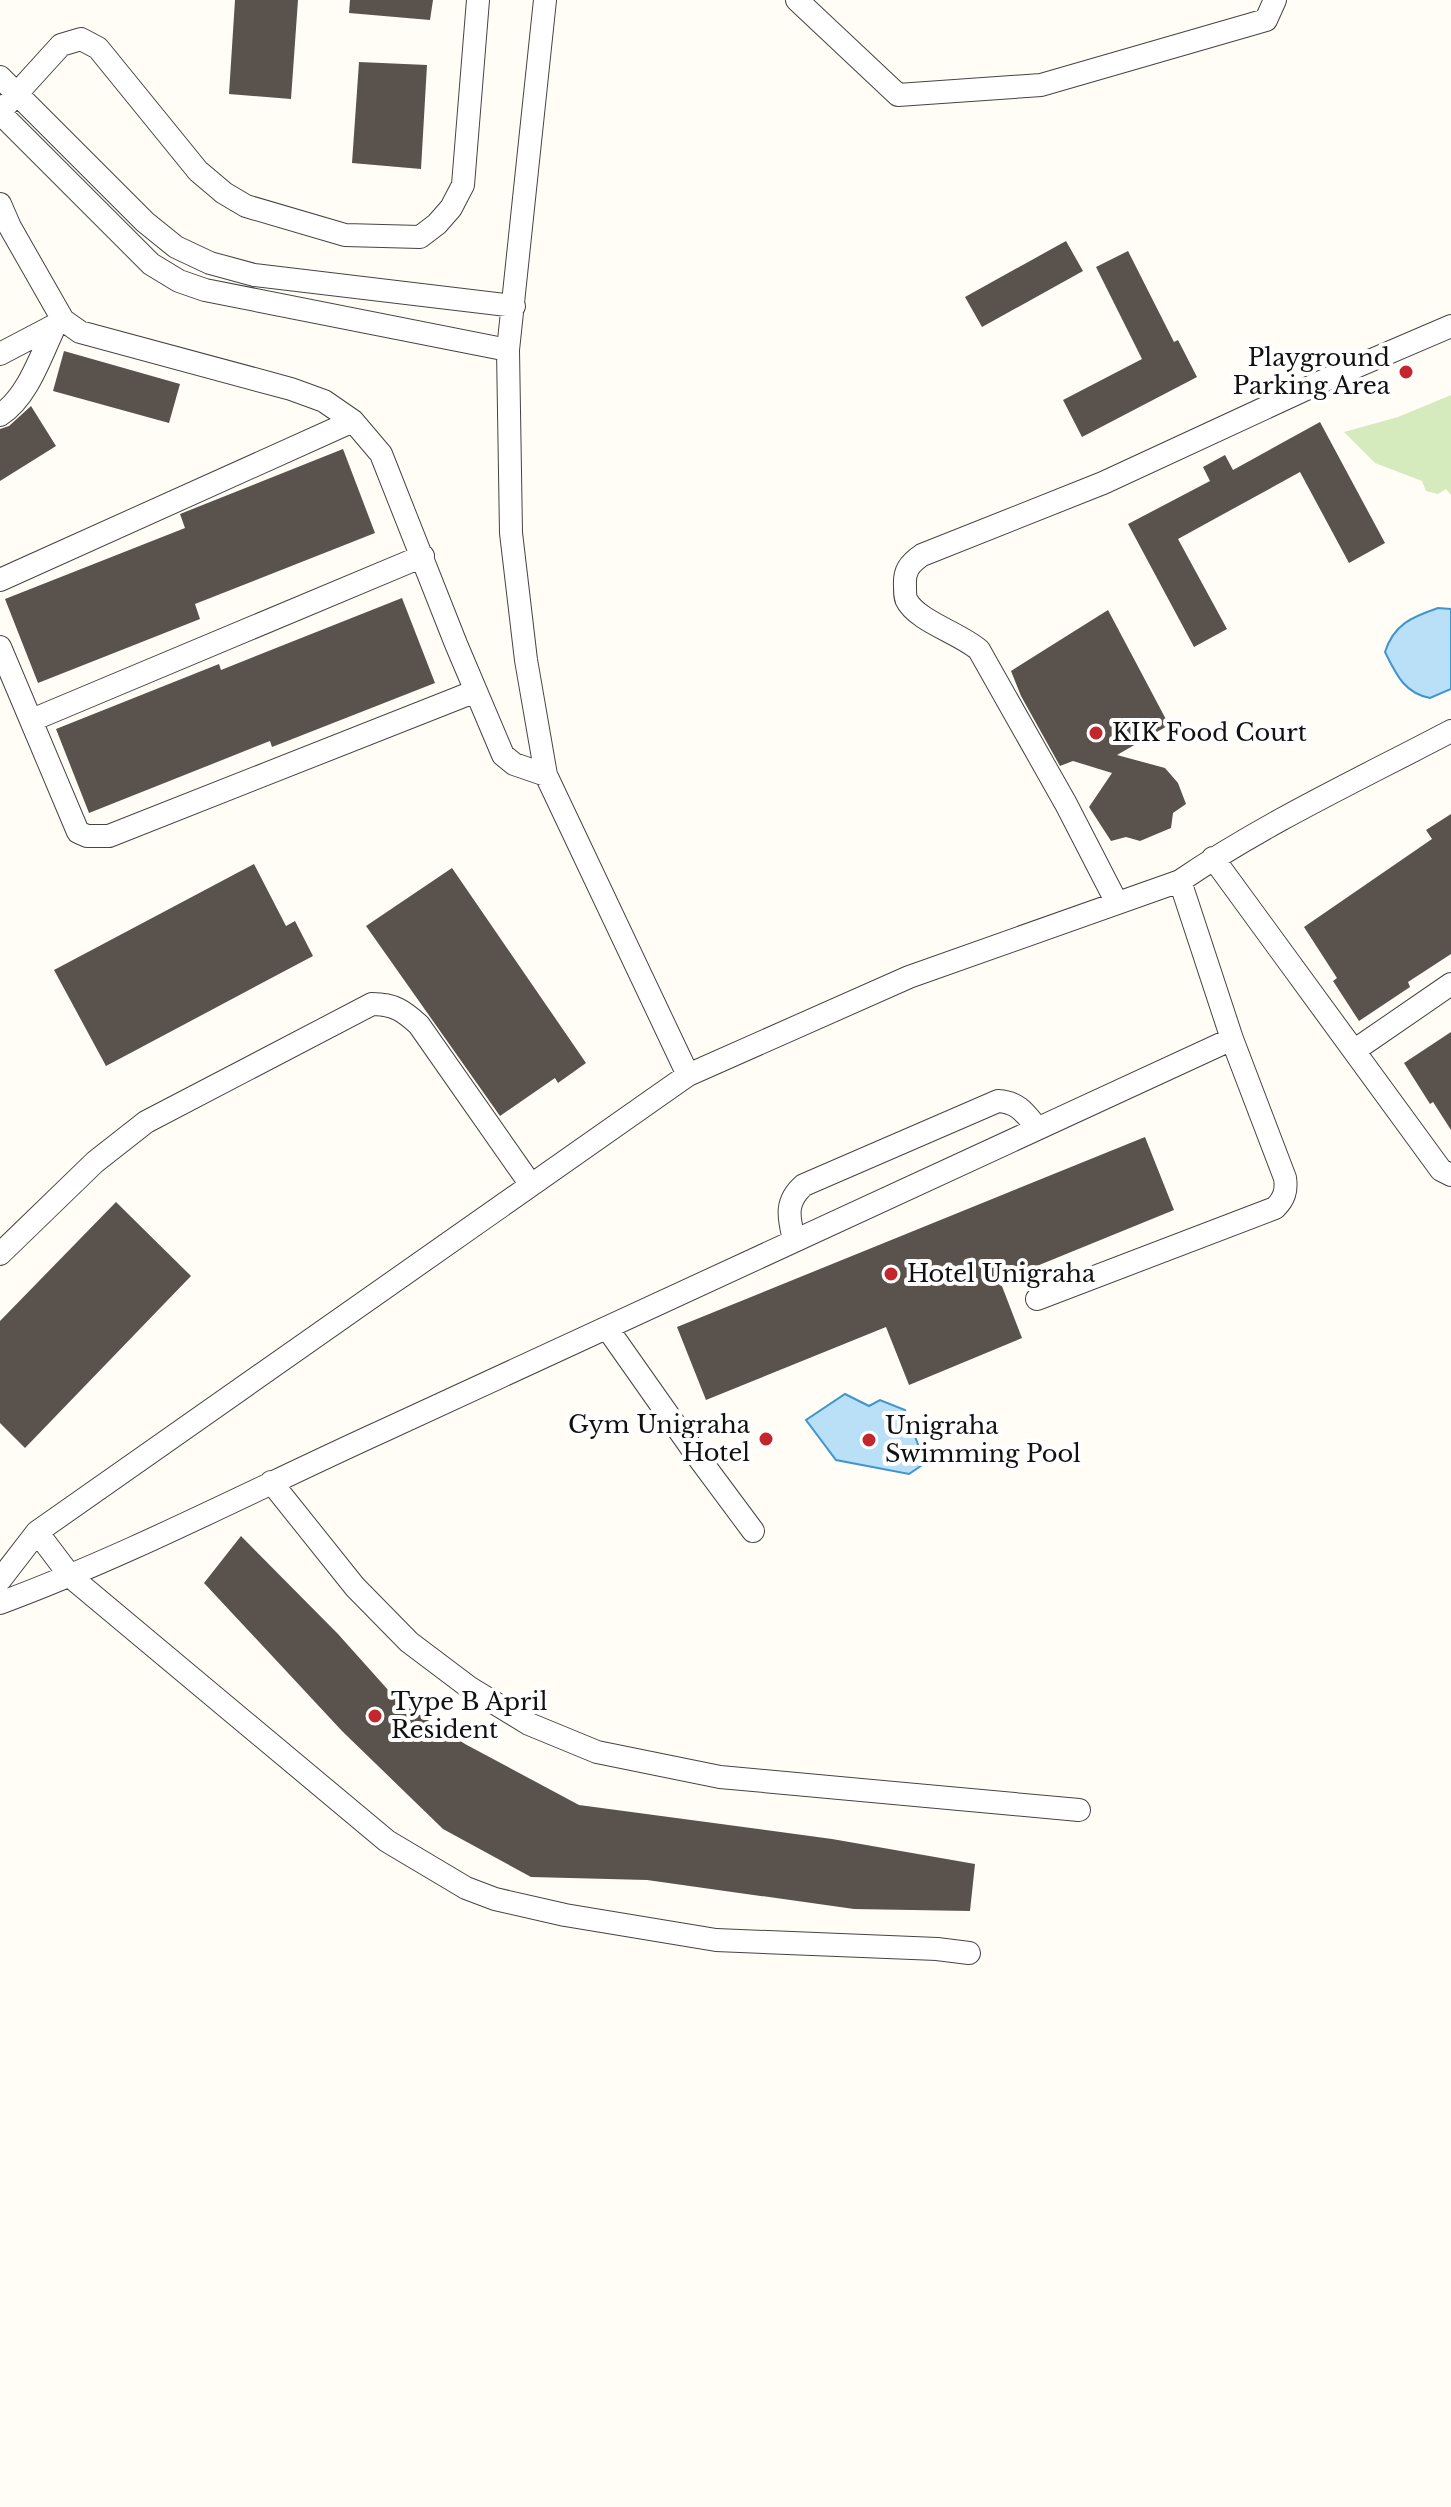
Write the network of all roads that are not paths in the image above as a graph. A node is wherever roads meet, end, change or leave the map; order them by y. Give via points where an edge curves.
1 (478, 0) edge
2 (545, 0) edge
3 (797, 0) edge
4 (1275, 0) edge
5 (0, 77) edge
6 (17, 93) junction
7 (0, 113) edge
8 (0, 204) edge
9 (514, 306) junction
10 (59, 323) junction
11 (1451, 326) edge
12 (508, 350) junction
13 (0, 354) edge
14 (0, 415) edge
15 (353, 421) junction
16 (423, 556) junction
17 (0, 580) edge
18 (0, 647) edge
19 (476, 691) junction
20 (32, 720) junction
21 (1451, 731) edge
22 (546, 775) junction
23 (1213, 858) junction
24 (1180, 881) junction
25 (1117, 903) junction
26 (1451, 984) edge
27 (1232, 1039) junction
28 (1355, 1050) junction
29 (688, 1075) junction
30 (1037, 1128) junction
31 (1451, 1175) edge
32 (531, 1185) junction
33 (794, 1240) junction
34 (0, 1254) edge
35 (1037, 1299) dead end
36 (607, 1328) junction
37 (271, 1482) junction
38 (753, 1531) dead end
39 (37, 1532) junction
40 (71, 1577) junction
41 (0, 1580) edge
42 (0, 1603) edge
43 (1079, 1810) dead end
44 (969, 1953) dead end

1 - 6 street via 463,185 451,208 420,237 345,235 246,206 198,171 98,48 81,39 61,45
2 - 9 street
3 - 4 street via 898,95 1041,85 1266,20
5 - 6 street
6 - 7 street
6 - 9 street via 145,222 176,247 210,263 254,275
7 - 12 street via 151,264 179,281
8 - 10 street
9 - 12 street
10 - 13 street
10 - 14 street via 24,388
10 - 15 street via 291,389 324,401
11 - 25 street via 1103,483 911,562 904,575 905,599 919,615 979,650
12 - 22 street via 511,533
15 - 16 street via 381,454
15 - 17 street
16 - 19 street
16 - 20 street
18 - 20 street
19 - 20 street via 109,836 78,832
19 - 22 street via 503,755
21 - 23 street
22 - 29 street
23 - 24 street
23 - 28 street
24 - 25 street
24 - 27 street
25 - 29 street via 909,977
26 - 28 street
27 - 30 street
27 - 35 street via 1285,1178 1282,1201
28 - 31 street via 1441,1170
29 - 32 street
30 - 33 street
30 - 33 street via 1020,1106 998,1101 804,1185 788,1212
32 - 34 street via 419,1025 402,1010 372,1004 146,1122 95,1162
32 - 39 street
33 - 36 street
36 - 37 street
36 - 38 street
37 - 40 street
37 - 43 street via 355,1587 409,1642 529,1724 597,1752 720,1777
39 - 40 street
39 - 41 street
40 - 42 street
40 - 44 street via 387,1841 466,1888 565,1915 716,1940

